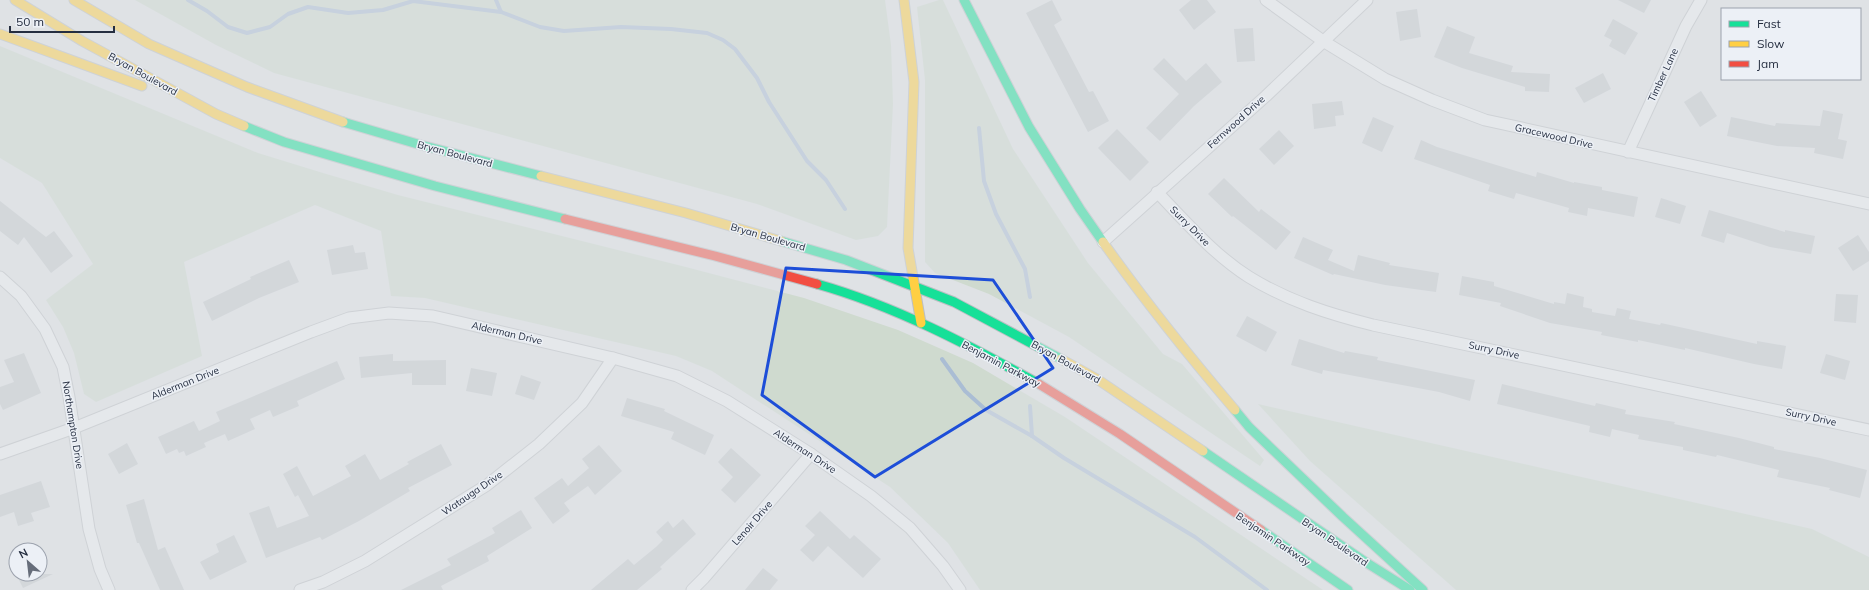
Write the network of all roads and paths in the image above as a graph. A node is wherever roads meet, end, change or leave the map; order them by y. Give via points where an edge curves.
1 (15, 0) edge
2 (74, 0) edge
3 (904, 0) edge
4 (964, 0) edge
5 (1266, 0) edge
6 (1367, 0) edge
7 (1701, 0) edge
8 (0, 34) edge
9 (152, 34) dead end
10 (1323, 41) junction
11 (170, 54) junction
12 (216, 114) junction
13 (1628, 152) junction
14 (1157, 192) junction
15 (1869, 204) edge
16 (1104, 242) junction
17 (0, 277) edge
18 (914, 287) junction
19 (921, 323) junction
20 (613, 358) junction
21 (74, 428) junction
22 (1869, 430) edge
23 (0, 454) edge
24 (811, 454) junction
25 (109, 590) edge
26 (300, 590) edge
27 (692, 590) edge
28 (960, 590) edge
29 (1348, 590) edge
30 (1410, 590) edge
31 (1423, 590) edge

1 - 12 main road, Bryan Boulevard via 82,41
2 - 11 main road, Bryan Boulevard
3 - 18 main road via 914,82 908,248
4 - 16 main road via 1029,127 1080,209
5 - 10 street, Gracewood Drive
6 - 10 street, Fernwood Drive
7 - 13 street, Timber Lane via 1679,40
8 - 12 main road
9 - 11 main road
10 - 13 street, Gracewood Drive via 1385,79 1485,120
10 - 14 street, Fernwood Drive via 1266,96
11 - 18 main road, Bryan Boulevard via 324,116 421,145 709,220 846,260
12 - 19 main road, Bryan Boulevard via 284,142 435,186 715,256 838,290
13 - 15 street, Gracewood Drive
14 - 16 street, Fernwood Drive
14 - 22 street, Surry Drive via 1207,243 1248,276 1286,298 1327,313
16 - 31 main road via 1189,356 1249,427
17 - 21 street, Northampton Drive via 21,296 45,329 63,367
18 - 19 main road
18 - 30 main road, Bryan Boulevard via 954,302 1097,379
19 - 29 main road, Benjamin Parkway via 985,354 1062,397
20 - 21 street, Alderman Drive via 433,316 389,313 355,318 311,332
20 - 24 street, Alderman Drive via 677,376 727,400
20 - 26 street, Watauga Drive via 582,403 539,444 487,486 365,561 323,582
21 - 23 street, Alderman Drive
21 - 25 street, Northampton Drive via 89,529 100,569
24 - 27 street, Lenoir Drive
24 - 28 street, Alderman Drive via 871,496 910,528

